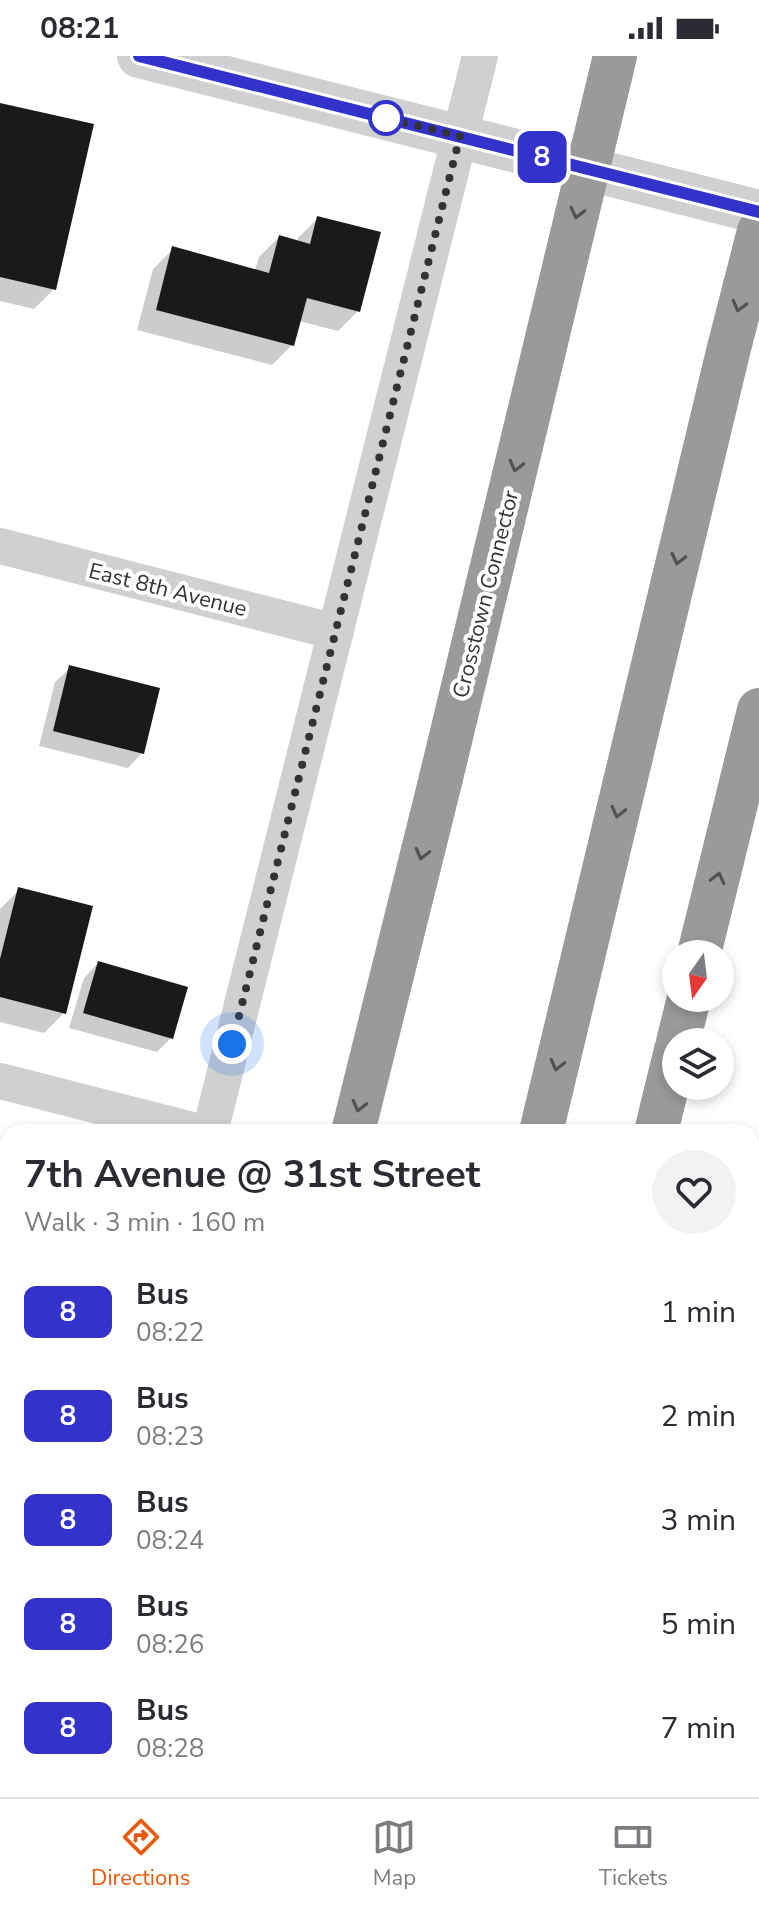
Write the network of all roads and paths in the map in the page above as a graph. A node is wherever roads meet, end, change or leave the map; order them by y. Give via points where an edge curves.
1 (139, 56) edge
2 (480, 56) edge
3 (615, 56) edge
4 (460, 136) junction
5 (759, 212) edge
6 (759, 231) edge
7 (0, 546) edge
8 (336, 632) junction
9 (759, 710) edge
10 (702, 940) edge
11 (0, 1081) edge
12 (664, 1100) edge
13 (169, 1124) edge
14 (212, 1124) edge
15 (355, 1124) edge
16 (543, 1124) edge
17 (658, 1124) edge

1 - 4 street
2 - 4 street
3 -> 15 highway, Crosstown Connector, bridge
4 - 5 street
4 - 8 street
6 -> 16 highway
7 - 8 street, East 8th Avenue
8 - 14 street
10 -> 9 highway
11 - 13 street
12 - 17 highway

